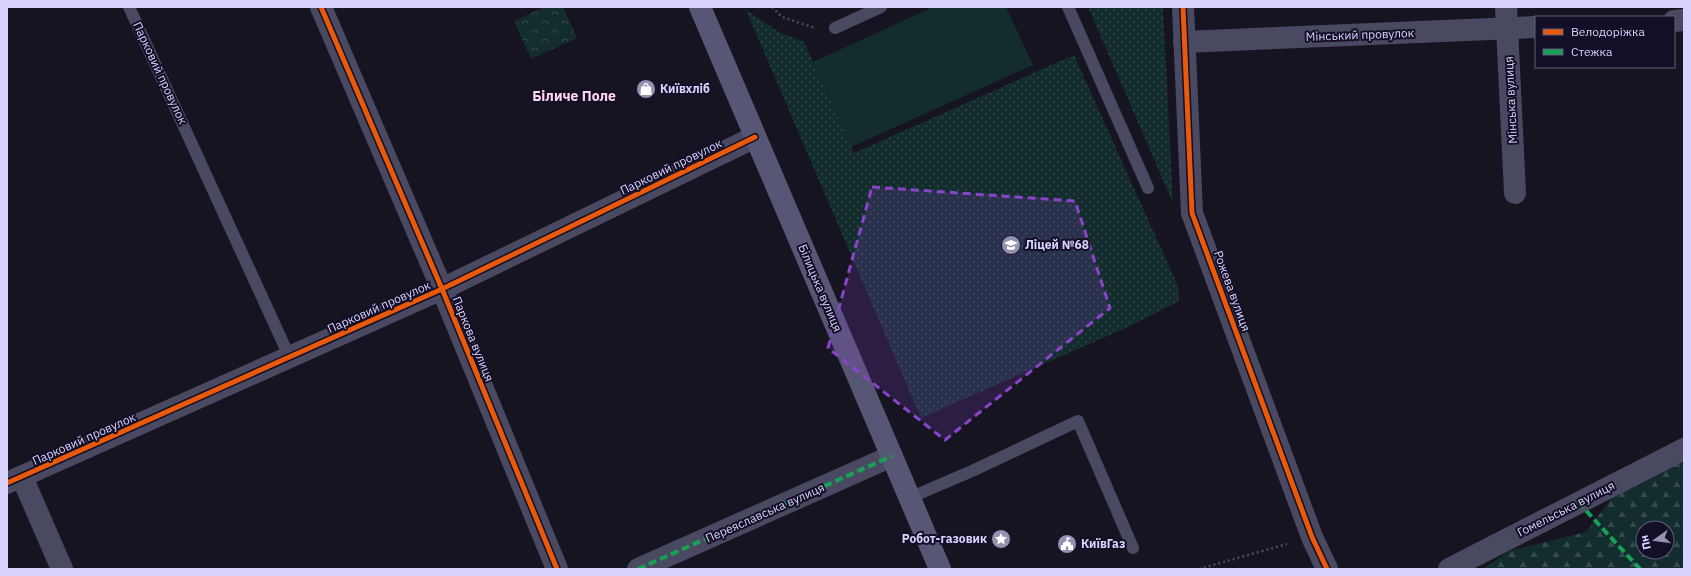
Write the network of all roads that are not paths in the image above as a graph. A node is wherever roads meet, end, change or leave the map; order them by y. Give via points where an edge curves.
1 (129, 7) edge
2 (321, 7) edge
3 (700, 7) edge
4 (881, 7) edge
5 (1068, 7) edge
6 (1183, 7) edge
7 (1506, 7) edge
8 (1535, 27) edge
9 (835, 28) road end
10 (1507, 29) junction
11 (1184, 42) junction
12 (755, 137) junction
13 (1148, 188) dead end
14 (1515, 193) dead end
15 (442, 289) junction
16 (290, 358) junction
17 (1684, 448) edge
18 (892, 456) junction
19 (14, 480) edge
20 (909, 498) junction
21 (1133, 548) dead end
22 (62, 569) edge
23 (557, 569) edge
24 (638, 569) edge
25 (940, 569) edge
26 (1327, 569) edge
27 (1448, 569) edge

1 - 16 lane, Парковий провулок
2 - 15 street, Паркова вулиця
3 - 12 main road, Білицька вулиця
4 - 9 lane
5 - 13 lane
6 - 11 street, Рожева вулиця
7 - 10 street, Мінська вулиця
8 - 10 street, Мінський провулок
10 - 11 street, Мінський провулок
10 - 14 street, Мінська вулиця
11 - 26 street, Рожева вулиця via 1192,213 1312,536
12 - 15 street, Парковий провулок
12 - 18 main road, Білицька вулиця
15 - 16 street, Парковий провулок
15 - 23 street, Паркова вулиця
16 - 19 street, Парковий провулок
17 - 27 street, Гомельська вулиця
18 - 20 main road, Білицька вулиця
18 - 24 street, Переяславська вулиця
19 - 22 street
20 - 21 lane via 1078,421
20 - 25 main road, Білицька вулиця

